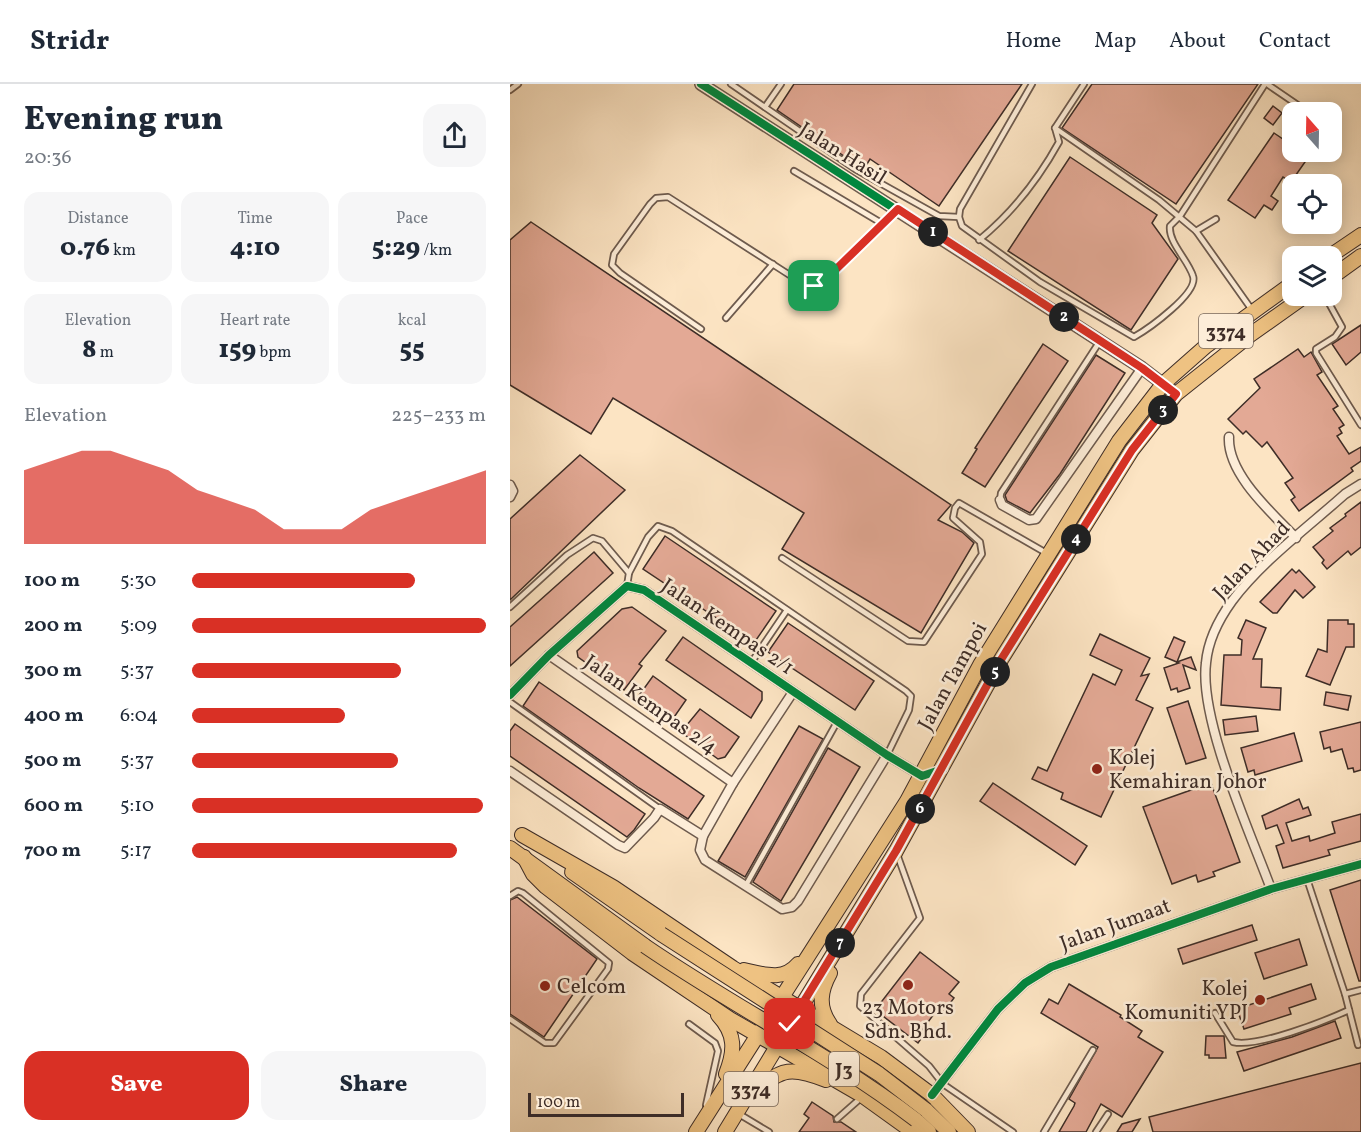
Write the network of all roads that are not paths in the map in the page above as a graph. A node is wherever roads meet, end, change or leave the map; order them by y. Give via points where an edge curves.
1 (518, 84) edge
2 (731, 84) edge
3 (781, 84) edge
4 (1032, 84) edge
5 (1084, 84) edge
6 (1266, 84) edge
7 (703, 85) edge
8 (510, 90) edge
9 (1293, 102) edge
10 (765, 107) junction
11 (1055, 128) junction
12 (794, 171) dead end
13 (898, 209) junction
14 (1180, 216) junction
15 (959, 217) junction
16 (1216, 219) dead end
17 (883, 224) junction
18 (1196, 231) junction
19 (1361, 235) edge
20 (979, 240) junction
21 (1342, 248) edge
22 (1361, 256) edge
23 (773, 264) junction
24 (1342, 270) edge
25 (1282, 291) edge
26 (1291, 306) edge
27 (1330, 306) edge
28 (1253, 312) junction
29 (726, 318) dead end
30 (701, 329) dead end
31 (1100, 341) junction
32 (1142, 368) junction
33 (1163, 384) junction
34 (1176, 394) junction
35 (1361, 425) edge
36 (1229, 437) dead end
37 (1361, 484) edge
38 (510, 485) edge
39 (510, 498) edge
40 (1000, 500) joint
41 (1296, 538) junction
42 (1048, 554) junction
43 (782, 558) dead end
44 (629, 573) junction
45 (627, 586) junction
46 (510, 608) edge
47 (788, 610) junction
48 (549, 655) junction
49 (751, 663) junction
50 (793, 692) junction
51 (510, 695) edge
52 (510, 702) edge
53 (837, 722) junction
54 (887, 755) junction
55 (944, 769) junction
56 (510, 771) edge
57 (922, 776) junction
58 (733, 783) junction
59 (660, 809) junction
60 (510, 827) edge
61 (522, 835) junction
62 (703, 836) junction
63 (510, 848) edge
64 (896, 851) junction
65 (524, 857) junction
66 (1361, 864) edge
67 (1307, 878) junction
68 (746, 885) junction
69 (1271, 889) junction
70 (870, 893) junction
71 (510, 896) edge
72 (830, 920) junction
73 (733, 968) junction
74 (758, 983) junction
75 (1361, 990) edge
76 (1345, 994) junction
77 (783, 997) junction
78 (705, 1003) junction
79 (800, 1008) junction
80 (1349, 1010) junction
81 (1215, 1013) dead end
82 (510, 1019) edge
83 (730, 1019) junction
84 (689, 1024) dead end
85 (831, 1026) junction
86 (1358, 1027) edge
87 (758, 1035) junction
88 (1358, 1045) dead end
89 (777, 1046) junction
90 (1093, 1050) dead end
91 (807, 1061) junction
92 (943, 1084) junction
93 (859, 1094) junction
94 (932, 1095) junction
95 (718, 1096) junction
96 (739, 1109) junction
97 (1108, 1114) dead end
98 (837, 1119) dead end
99 (918, 1121) edge
100 (695, 1132) edge
101 (724, 1132) edge
102 (769, 1132) edge
103 (929, 1132) edge
104 (949, 1132) edge
105 (968, 1132) edge
106 (1013, 1132) edge
107 (1044, 1132) edge
108 (1096, 1132) edge

1 - 8 lane
2 - 10 lane
3 - 10 lane
4 - 15 lane
5 - 11 lane
6 - 9 lane
6 - 14 lane
7 - 13 street, Jalan Hasil
10 - 15 lane via 855,169 939,216
11 - 14 lane
11 - 20 lane via 1059,142 1043,171 998,225
12 - 17 lane
13 - 17 lane
13 - 31 street, Jalan Hasil
14 - 18 lane
14 - 20 lane via 1170,230 1194,284 1150,329 1134,337 1040,282
15 - 20 lane via 962,226
16 - 18 lane
17 - 23 lane via 814,286 802,283
18 - 28 lane
19 - 21 main road
22 - 24 main road
23 - 29 lane
23 - 30 lane via 678,201 656,198 614,254 612,265
25 - 28 main road, Jalan Tampoi / 3374
26 - 34 main road, Jalan Tampoi / 3374
27 - 35 lane via 1342,327 1316,353
28 - 33 main road, Jalan Tampoi / 3374
31 - 32 street, Jalan Hasil
31 - 40 lane via 1000,493
32 - 33 street, Jalan Hasil
32 - 40 street via 1036,519 1029,520
33 - 34 street, Jalan Hasil
33 - 42 main road, Jalan Tampoi / 3374 via 1119,441
34 - 55 main road, Jalan Tampoi / 3374 via 1132,450 1002,658
36 - 41 street via 1232,460 1253,492
37 - 41 street, Jalan Ahad
38 - 39 street
41 - 69 street, Jalan Ahad via 1233,600 1218,622 1206,663 1205,686 1217,735
42 - 43 lane via 959,503 953,519 980,542 982,554 924,642 908,641
42 - 57 main road, Jalan Tampoi / 3374 via 980,665
44 - 45 lane
44 - 46 lane via 602,541 592,538 567,555
44 - 47 lane via 658,526 672,531
45 - 48 street, Jalan Kempas 2/1
45 - 49 street, Jalan Kempas 2/1 via 644,590
47 - 49 lane
47 - 54 lane via 911,696 909,710
48 - 51 street, Jalan Kempas 2/1
48 - 58 street, Jalan Kempas 2/4
49 - 50 street, Jalan Kempas 2/1
50 - 53 street, Jalan Kempas 2/1
50 - 58 street
52 - 59 lane
53 - 54 street, Jalan Kempas 2/1
53 - 68 lane
54 - 57 street, Jalan Kempas 2/1
54 - 68 street via 792,907 782,909
55 - 57 street
55 - 64 main road, Jalan Tampoi / 3374
56 - 59 street via 625,848
57 - 72 main road, Jalan Tampoi / 3374
58 - 62 street
59 - 62 street
60 - 61 main road, J3
61 - 73 main road via 613,887
61 - 99 main road, J3, bridge via 661,934 879,1074
62 - 68 street via 700,850 705,860
63 - 65 main road, J3
64 - 70 main road, Jalan Tampoi / 3374
64 - 92 lane via 920,918 861,994 860,1006 929,1066
65 - 78 main road via 533,874 579,915
65 - 99 main road, J3, bridge via 689,976 871,1085
66 - 67 street, Jalan Jumaat
67 - 69 street, Jalan Jumaat
67 - 76 lane
69 - 92 street, Jalan Jumaat via 1051,967 1025,983 998,1009
70 - 79 main road, Jalan Tampoi / 3374
70 - 85 main road via 856,929 825,982 820,1003
71 - 82 lane via 518,891 523,893 609,963 554,1044 545,1043
72 - 73 main road via 794,970 785,975
72 - 77 main road, Jalan Tampoi / 3374
73 - 74 main road
74 - 77 main road
74 - 83 main road via 763,998 760,1006 747,1016
75 - 76 lane
76 - 80 lane
77 - 79 main road
77 - 87 main road, Jalan Tampoi / 3374
78 - 83 main road
78 - 95 main road via 729,1028 734,1041
79 - 85 main road
79 - 89 main road, Jalan Tampoi / 3374
80 - 81 lane via 1256,1042 1239,1044 1233,1042
80 - 86 lane
83 - 87 main road
84 - 100 lane via 715,1043 718,1051 708,1099
85 - 91 main road via 812,1034
85 - 94 main road
86 - 88 lane
87 - 89 main road
87 - 95 main road, Jalan Tampoi / 3374
89 - 91 main road
89 - 96 main road, Jalan Tampoi / 3374
90 - 107 lane
91 - 93 main road
92 - 94 street, Jalan Jumaat
92 - 106 lane
93 - 96 main road via 805,1072 785,1071 765,1083
93 - 98 lane
93 - 99 main road
94 - 105 main road
95 - 100 main road, Jalan Tampoi / 3374
96 - 101 main road, Jalan Tampoi / 3374
96 - 102 lane
97 - 108 lane
99 - 103 main road, J3
99 - 104 main road, J3

